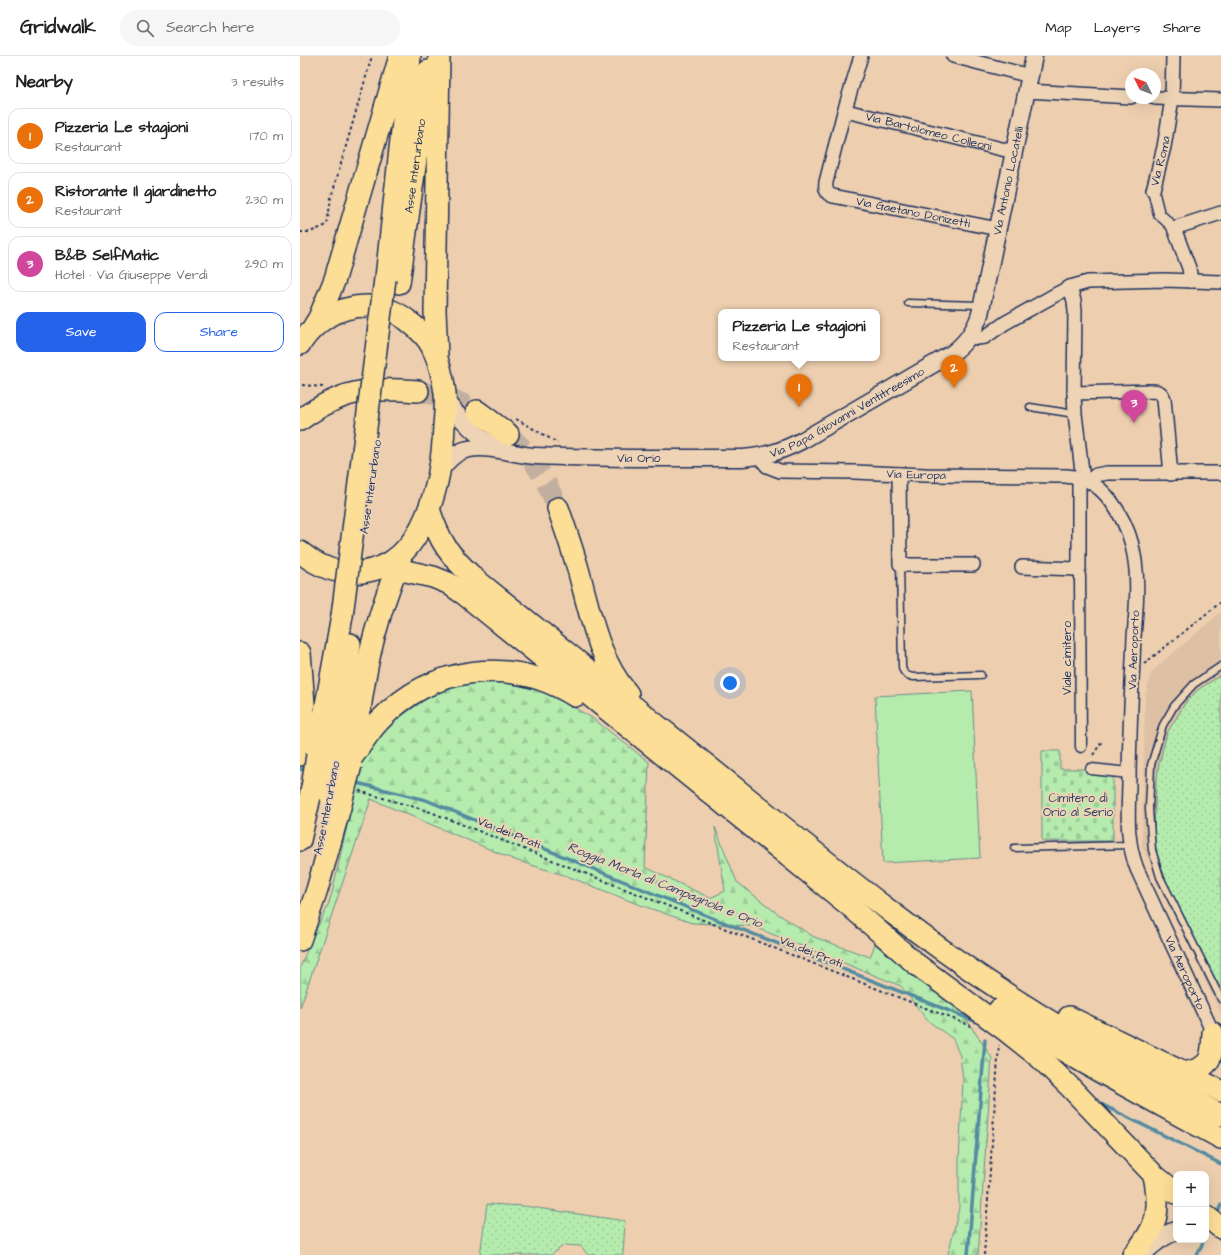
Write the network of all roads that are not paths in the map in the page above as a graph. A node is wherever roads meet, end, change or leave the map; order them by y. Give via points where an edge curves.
1 (400, 56) edge
2 (410, 56) edge
3 (430, 56) edge
4 (439, 56) edge
5 (861, 56) edge
6 (953, 56) edge
7 (1034, 56) edge
8 (1173, 56) edge
9 (1029, 83) junction
10 (1125, 96) edge
11 (1161, 98) edge
12 (1172, 99) junction
13 (1221, 100) edge
14 (844, 112) junction
15 (1014, 152) junction
16 (1153, 190) joint
17 (1221, 213) edge
18 (1174, 228) junction
19 (998, 229) junction
20 (392, 281) junction
21 (1191, 281) junction
22 (1221, 282) edge
23 (1070, 287) junction
24 (908, 303) dead end
25 (980, 312) junction
26 (1005, 323) junction
27 (313, 328) junction
28 (969, 336) junction
29 (300, 344) edge
30 (437, 360) junction
31 (418, 391) tunnel mouth
32 (1074, 393) junction
33 (445, 400) junction
34 (1030, 407) dead end
35 (477, 411) tunnel mouth
36 (1075, 414) junction
37 (300, 420) edge
38 (511, 426) tunnel mouth
39 (519, 454) junction
40 (759, 456) junction
41 (440, 470) junction
42 (1221, 473) edge
43 (899, 474) junction
44 (1171, 474) junction
45 (1084, 479) junction
46 (558, 508) tunnel mouth
47 (429, 509) junction
48 (300, 552) edge
49 (394, 562) junction
50 (900, 564) junction
51 (973, 565) dead end
52 (1022, 567) dead end
53 (1078, 568) junction
54 (300, 653) edge
55 (1221, 666) edge
56 (981, 675) dead end
57 (652, 722) junction
58 (1081, 747) dead end
59 (1091, 769) dead end
60 (330, 773) edge
61 (1129, 773) junction
62 (694, 780) junction
63 (300, 840) edge
64 (1130, 845) junction
65 (1014, 848) dead end
66 (850, 906) junction
67 (300, 916) edge
68 (912, 927) junction
69 (300, 940) edge
70 (1221, 998) edge
71 (1217, 1039) edge
72 (1185, 1073) junction
73 (1221, 1091) edge
74 (1221, 1116) edge
75 (1221, 1138) edge
76 (1154, 1175) junction
77 (1173, 1191) edge
78 (1209, 1218) edge
79 (1221, 1228) edge
80 (1209, 1231) edge
81 (1173, 1232) edge
82 (1221, 1234) edge
83 (1133, 1255) edge
84 (1141, 1255) edge

1 - 27 highway via 335,279
2 - 20 highway, Asse Interurbano
3 - 20 highway, Asse Interurbano
4 - 30 highway via 435,311
5 - 14 street
6 - 9 street
7 - 9 street, Via Antonio Locatelli
8 - 12 street, Via Roma
9 - 10 street
9 - 15 street, Via Antonio Locatelli
11 - 12 street
12 - 13 street
12 - 16 street, Via Roma
14 - 15 street, Via Bartolomeo Colleoni
14 - 19 street, Via Gaetano Donizetti via 826,182 825,188 829,195
15 - 19 street, Via Antonio Locatelli
16 - 18 street, Via Roma via 1159,214
17 - 18 street
18 - 21 street, Via Roma via 1189,268
19 - 25 street, Via Antonio Locatelli
20 - 60 highway, Asse Interurbano, bridge via 347,617
21 - 22 street
21 - 23 street via 1100,281
23 - 26 street
23 - 32 street via 1075,312
24 - 25 lane
25 - 26 street via 994,324
25 - 28 street, Via Papa Giovanni Ventitreesimo
26 - 28 street via 985,337
27 - 29 highway
27 - 30 highway via 334,313 343,310 372,305 389,309 402,316 422,334 431,345
28 - 40 street, Via Papa Giovanni Ventitreesimo via 959,349 872,400 786,448
30 - 33 highway
31 - 37 highway via 381,389 355,392 325,404
32 - 36 street
32 - 44 street via 1156,391 1161,394 1164,400
33 - 39 street, Via Orio via 479,436 491,444
33 - 41 highway
34 - 36 lane
35 - 38 highway
36 - 45 street
39 - 40 street, Via Orio via 655,458
39 - 41 street, Via Orio via 479,447 468,449 460,451
40 - 43 street, Via Europa via 768,466 780,471
41 - 47 highway
42 - 44 street
43 - 45 street, Via Europa via 1066,476
43 - 50 street
44 - 45 street via 1107,473
45 - 53 street
45 - 61 street, Via Aeroporto via 1107,497 1119,514 1128,532 1134,556 1136,608
46 - 57 highway via 599,644 624,690
47 - 49 highway via 414,540
47 - 57 highway via 439,538 456,561
48 - 49 highway via 319,565 337,572 366,572
49 - 60 highway via 362,696
49 - 62 highway via 448,583 464,594
50 - 51 street
50 - 56 lane via 904,672 913,677
52 - 53 street
53 - 58 street, Viale cimitero
54 - 60 highway via 304,704
55 - 70 lane via 1194,684 1174,706 1163,725 1151,765 1148,809 1152,850 1160,877
57 - 68 highway
59 - 61 street
60 - 62 highway via 379,721 407,696 449,676 495,671 544,679 561,687 652,755
60 - 63 highway, Asse Interurbano
60 - 67 highway, Asse Interurbano via 315,869
60 - 69 highway via 318,890
61 - 64 street, Via Aeroporto
62 - 66 highway
64 - 65 lane
64 - 71 street, Via Aeroporto via 1137,869
66 - 75 highway via 1050,1043
66 - 76 highway via 916,964 1039,1057
68 - 72 highway via 935,938 1055,1010
68 - 74 highway via 1027,1008
71 - 72 highway via 1207,1063 1195,1071
72 - 73 highway
76 - 77 highway
76 - 83 highway via 1158,1196 1156,1214 1151,1232
78 - 79 highway
80 - 82 main road
81 - 84 main road via 1155,1242

